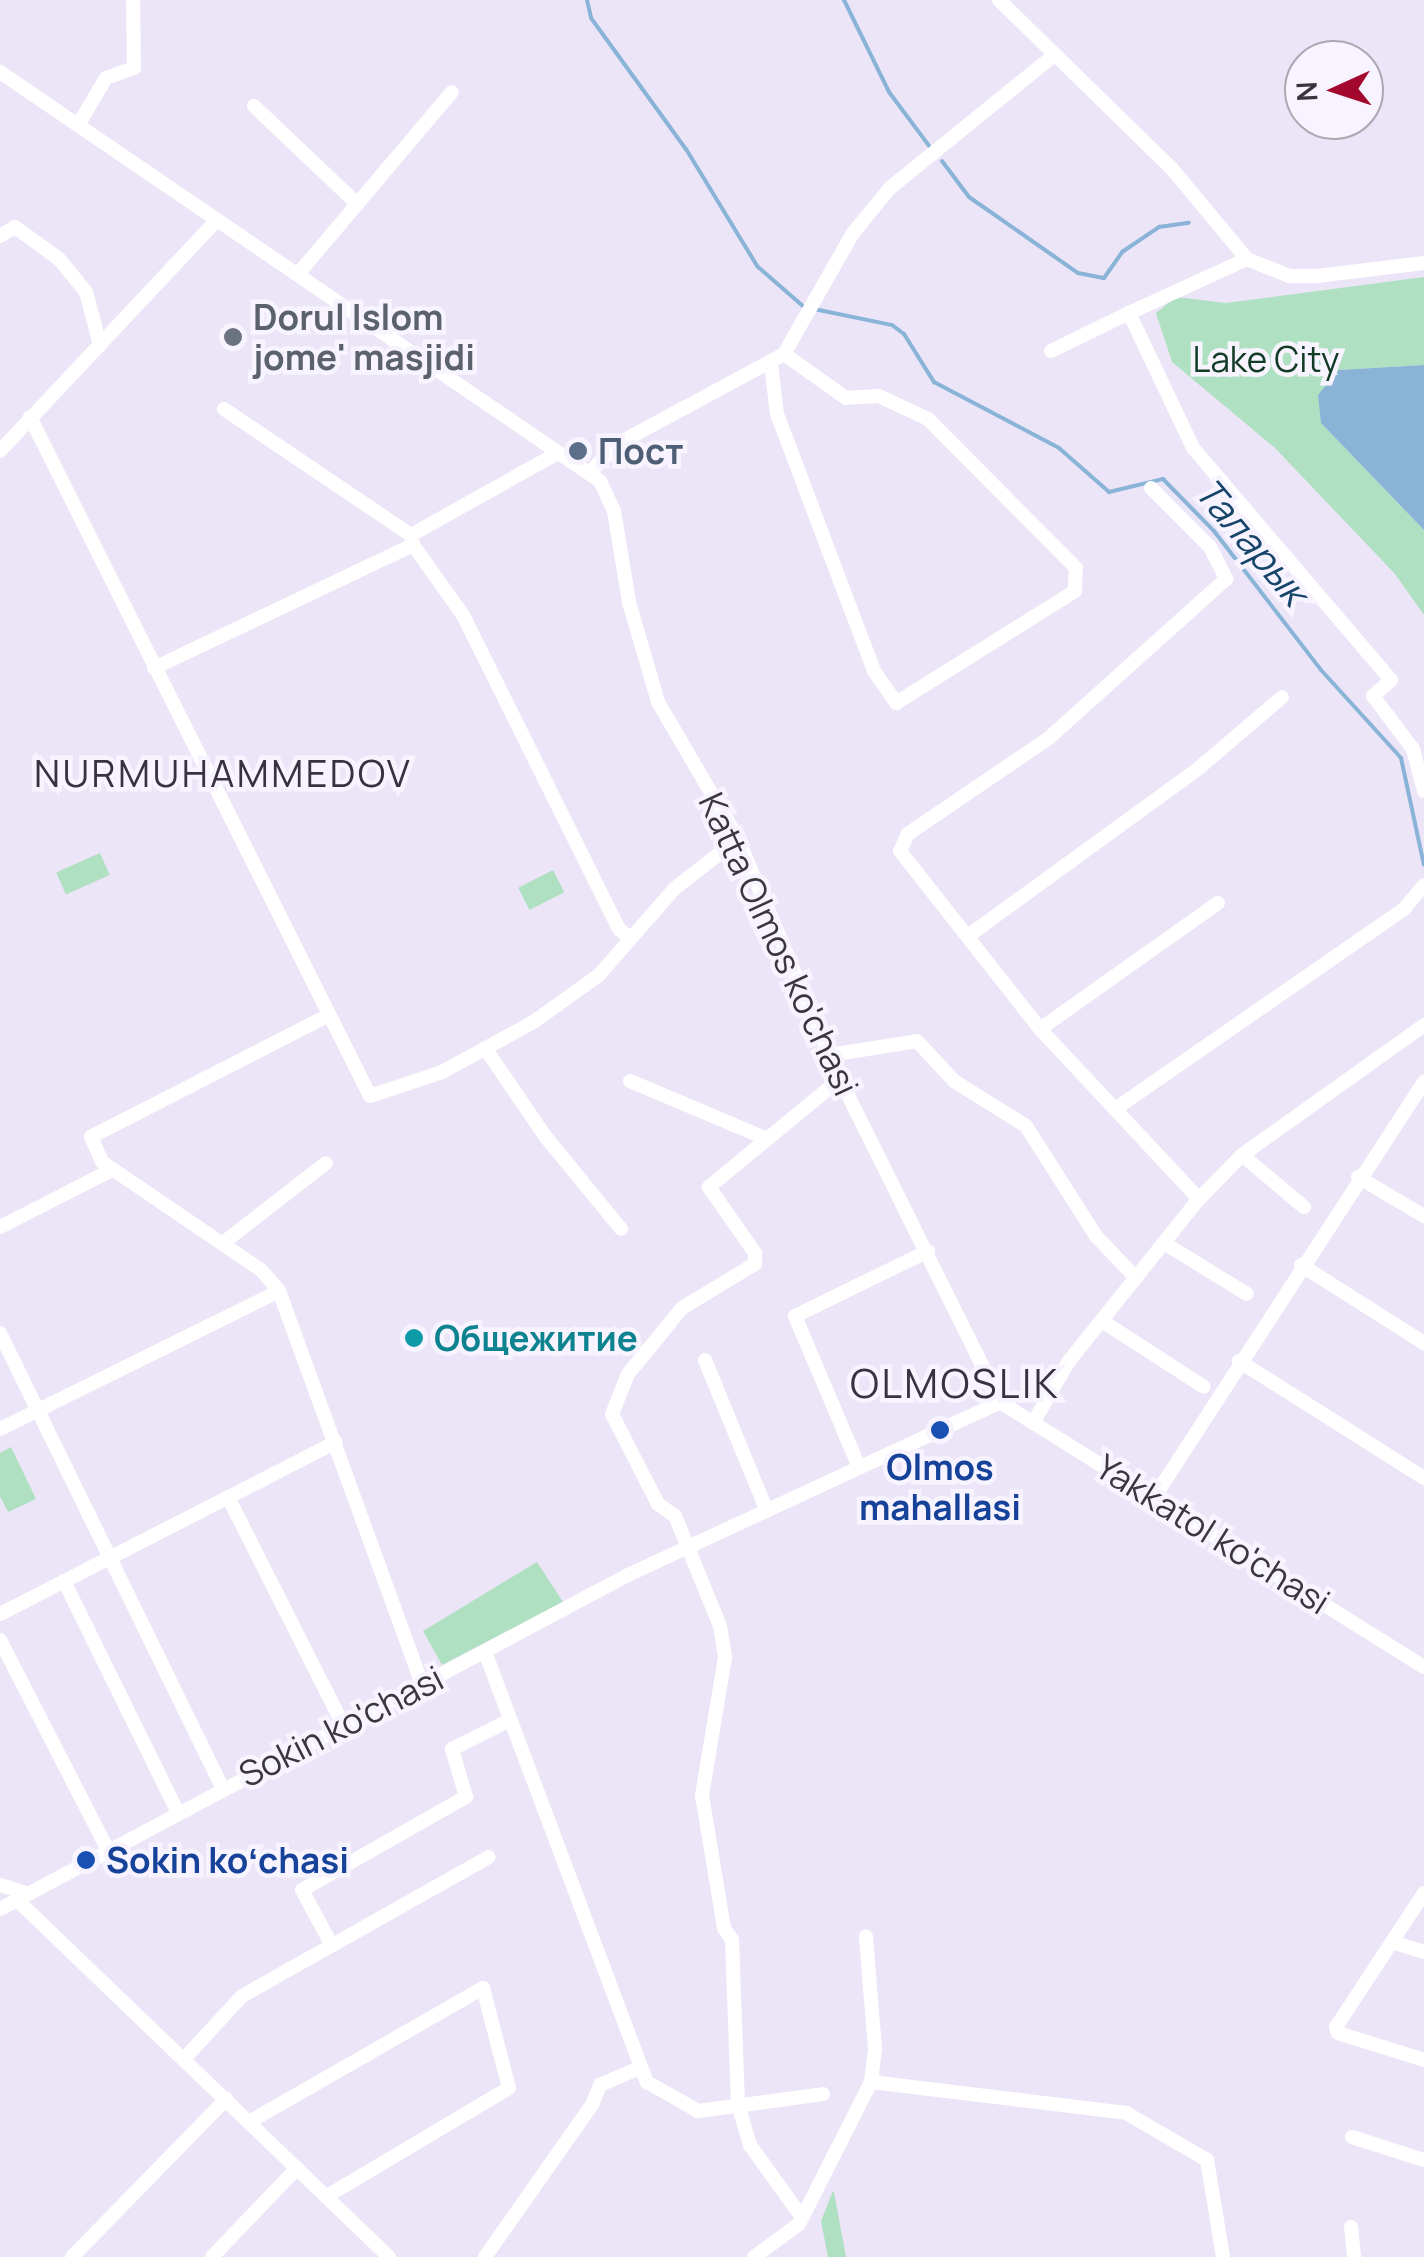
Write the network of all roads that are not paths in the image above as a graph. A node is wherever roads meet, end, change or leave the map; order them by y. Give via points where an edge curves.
1 (133, 0) edge
2 (999, 0) edge
3 (1052, 57) junction
4 (0, 72) edge
5 (452, 92) dead end
6 (254, 106) dead end
7 (78, 125) junction
8 (355, 202) junction
9 (216, 220) junction
10 (0, 236) edge
11 (1247, 260) junction
12 (1424, 263) edge
13 (298, 274) junction
14 (1129, 314) junction
15 (100, 345) junction
16 (1052, 351) dead end
17 (784, 354) junction
18 (771, 364) junction
19 (224, 410) dead end
20 (30, 417) junction
21 (0, 451) edge
22 (556, 454) junction
23 (590, 473) junction
24 (1152, 488) dead end
25 (412, 540) junction
26 (154, 668) junction
27 (1282, 697) dead end
28 (1424, 790) edge
29 (738, 840) junction
30 (1424, 885) edge
31 (1218, 903) dead end
32 (968, 936) junction
33 (630, 938) junction
34 (327, 1016) junction
35 (1424, 1024) edge
36 (1040, 1029) junction
37 (486, 1048) junction
38 (830, 1056) junction
39 (840, 1079) junction
40 (630, 1082) dead end
41 (1424, 1082) edge
42 (1118, 1106) junction
43 (767, 1140) junction
44 (1242, 1154) junction
45 (326, 1164) dead end
46 (112, 1170) junction
47 (1358, 1177) junction
48 (1198, 1198) junction
49 (1304, 1206) dead end
50 (1424, 1216) edge
51 (0, 1227) edge
52 (621, 1229) dead end
53 (223, 1243) junction
54 (1164, 1243) junction
55 (928, 1252) junction
56 (1302, 1265) junction
57 (1136, 1278) junction
58 (279, 1292) junction
59 (1247, 1294) dead end
60 (1102, 1321) junction
61 (0, 1333) edge
62 (1424, 1343) edge
63 (705, 1360) dead end
64 (1239, 1361) junction
65 (1204, 1387) dead end
66 (1000, 1402) junction
67 (39, 1410) junction
68 (1033, 1422) junction
69 (0, 1430) edge
70 (336, 1442) junction
71 (859, 1468) junction
72 (1424, 1478) edge
73 (1155, 1496) junction
74 (228, 1497) junction
75 (767, 1511) junction
76 (685, 1548) junction
77 (111, 1557) junction
78 (64, 1581) junction
79 (0, 1614) edge
80 (0, 1640) edge
81 (485, 1652) junction
82 (1424, 1668) edge
83 (422, 1684) junction
84 (510, 1720) junction
85 (343, 1725) junction
86 (222, 1787) junction
87 (177, 1811) junction
88 (107, 1848) junction
89 (488, 1857) dead end
90 (0, 1885) edge
91 (1424, 1893) edge
92 (9, 1902) edge
93 (866, 1936) dead end
94 (330, 1942) junction
95 (1392, 1942) junction
96 (1424, 1952) edge
97 (184, 2059) junction
98 (1424, 2060) edge
99 (638, 2069) junction
100 (871, 2082) junction
101 (823, 2094) dead end
102 (226, 2099) junction
103 (738, 2104) junction
104 (250, 2122) junction
105 (1352, 2137) dead end
106 (1424, 2160) edge
107 (297, 2168) junction
108 (327, 2196) junction
109 (801, 2216) junction
110 (1351, 2228) dead end
111 (72, 2257) edge
112 (212, 2257) edge
113 (389, 2257) edge
114 (485, 2257) edge
115 (754, 2257) edge
116 (1223, 2257) edge
117 (1354, 2257) edge

1 - 7 street via 134,68 106,78
2 - 3 street
3 - 11 street via 1174,170
3 - 17 street via 890,188 853,233
4 - 7 street
5 - 8 street
6 - 8 street
7 - 9 street
8 - 13 street
9 - 13 street
9 - 15 street
10 - 15 street via 15,228 59,259 86,292
11 - 12 street via 1278,273 1317,276
11 - 14 street
13 - 22 street
14 - 16 street
14 - 28 street via 1194,448 1391,680 1373,696 1414,749
15 - 20 street
17 - 18 street
17 - 18 street via 846,398 879,396 928,419 1076,568 1075,592 896,704 874,671 777,414
18 - 23 street via 619,443
19 - 25 street
20 - 21 street
20 - 26 street
22 - 23 street
22 - 25 street
23 - 29 street, Katta Olmos ko'chasi via 608,493 628,602 658,702
24 - 32 street via 1210,546 1226,579 1049,738 908,834 900,851
25 - 26 street
25 - 33 street via 464,615 619,929
26 - 34 street
27 - 32 street via 1199,768
29 - 33 street via 674,890
29 - 38 street, Katta Olmos ko'chasi
30 - 42 street via 1404,909
31 - 36 street
32 - 36 street
33 - 37 street via 598,975
34 - 37 street via 366,1094 377,1098
34 - 46 street via 91,1137
35 - 44 street
36 - 42 street
37 - 52 street via 545,1136
38 - 39 street, Katta Olmos ko'chasi
38 - 57 street via 917,1041 954,1081 1026,1126 1096,1236
39 - 43 street
39 - 55 street, Katta Olmos ko'chasi
40 - 43 street
41 - 47 street
42 - 48 street
43 - 76 street via 709,1186 755,1254 755,1264 682,1308 628,1374 612,1414 658,1504 675,1516
44 - 48 street
44 - 49 street
45 - 53 street
46 - 51 street
46 - 53 street
47 - 50 street
47 - 56 street
48 - 54 street
53 - 58 street
54 - 57 street
54 - 59 street
55 - 66 street, Katta Olmos ko'chasi
55 - 71 street via 794,1316
56 - 62 street
56 - 64 street
57 - 60 street
58 - 67 street
58 - 70 street
60 - 65 street
60 - 68 street
61 - 67 street
63 - 75 street
64 - 72 street
64 - 73 street
66 - 68 street, Yakkatol ko'chasi
66 - 71 street, Sokin ko'chasi
67 - 69 street
67 - 77 street
68 - 73 street, Yakkatol ko'chasi
70 - 74 street
70 - 83 street
71 - 75 street, Sokin ko'chasi
73 - 82 street, Yakkatol ko'chasi
74 - 77 street
74 - 85 street
75 - 76 street, Sokin ko'chasi
76 - 81 street, Sokin ko'chasi
76 - 103 street via 720,1626 725,1657 702,1795 724,1928 732,1940
77 - 78 street
77 - 86 street
78 - 79 street
78 - 87 street
80 - 88 street
81 - 83 street, Sokin ko'chasi
81 - 84 street
83 - 85 street, Sokin ko'chasi
84 - 94 street via 452,1749 466,1796 302,1890
84 - 99 street
85 - 86 street, Sokin ko'chasi
86 - 87 street, Sokin ko'chasi
87 - 88 street, Sokin ko'chasi
88 - 92 street, Sokin ko'chasi
89 - 94 street
90 - 92 street
91 - 95 street
92 - 97 street
93 - 100 street
94 - 97 street via 242,1996
95 - 96 street
95 - 98 street via 1338,2034
97 - 102 street
99 - 103 street via 647,2082 698,2111
99 - 114 street via 600,2085
100 - 109 street
100 - 116 street via 1126,2113 1208,2160
101 - 103 street
102 - 104 street
102 - 111 street
103 - 109 street via 750,2145
104 - 107 street
104 - 108 street via 483,1988 509,2088
105 - 106 street
107 - 108 street
107 - 112 street
108 - 113 street
109 - 115 street via 779,2243
110 - 117 street

